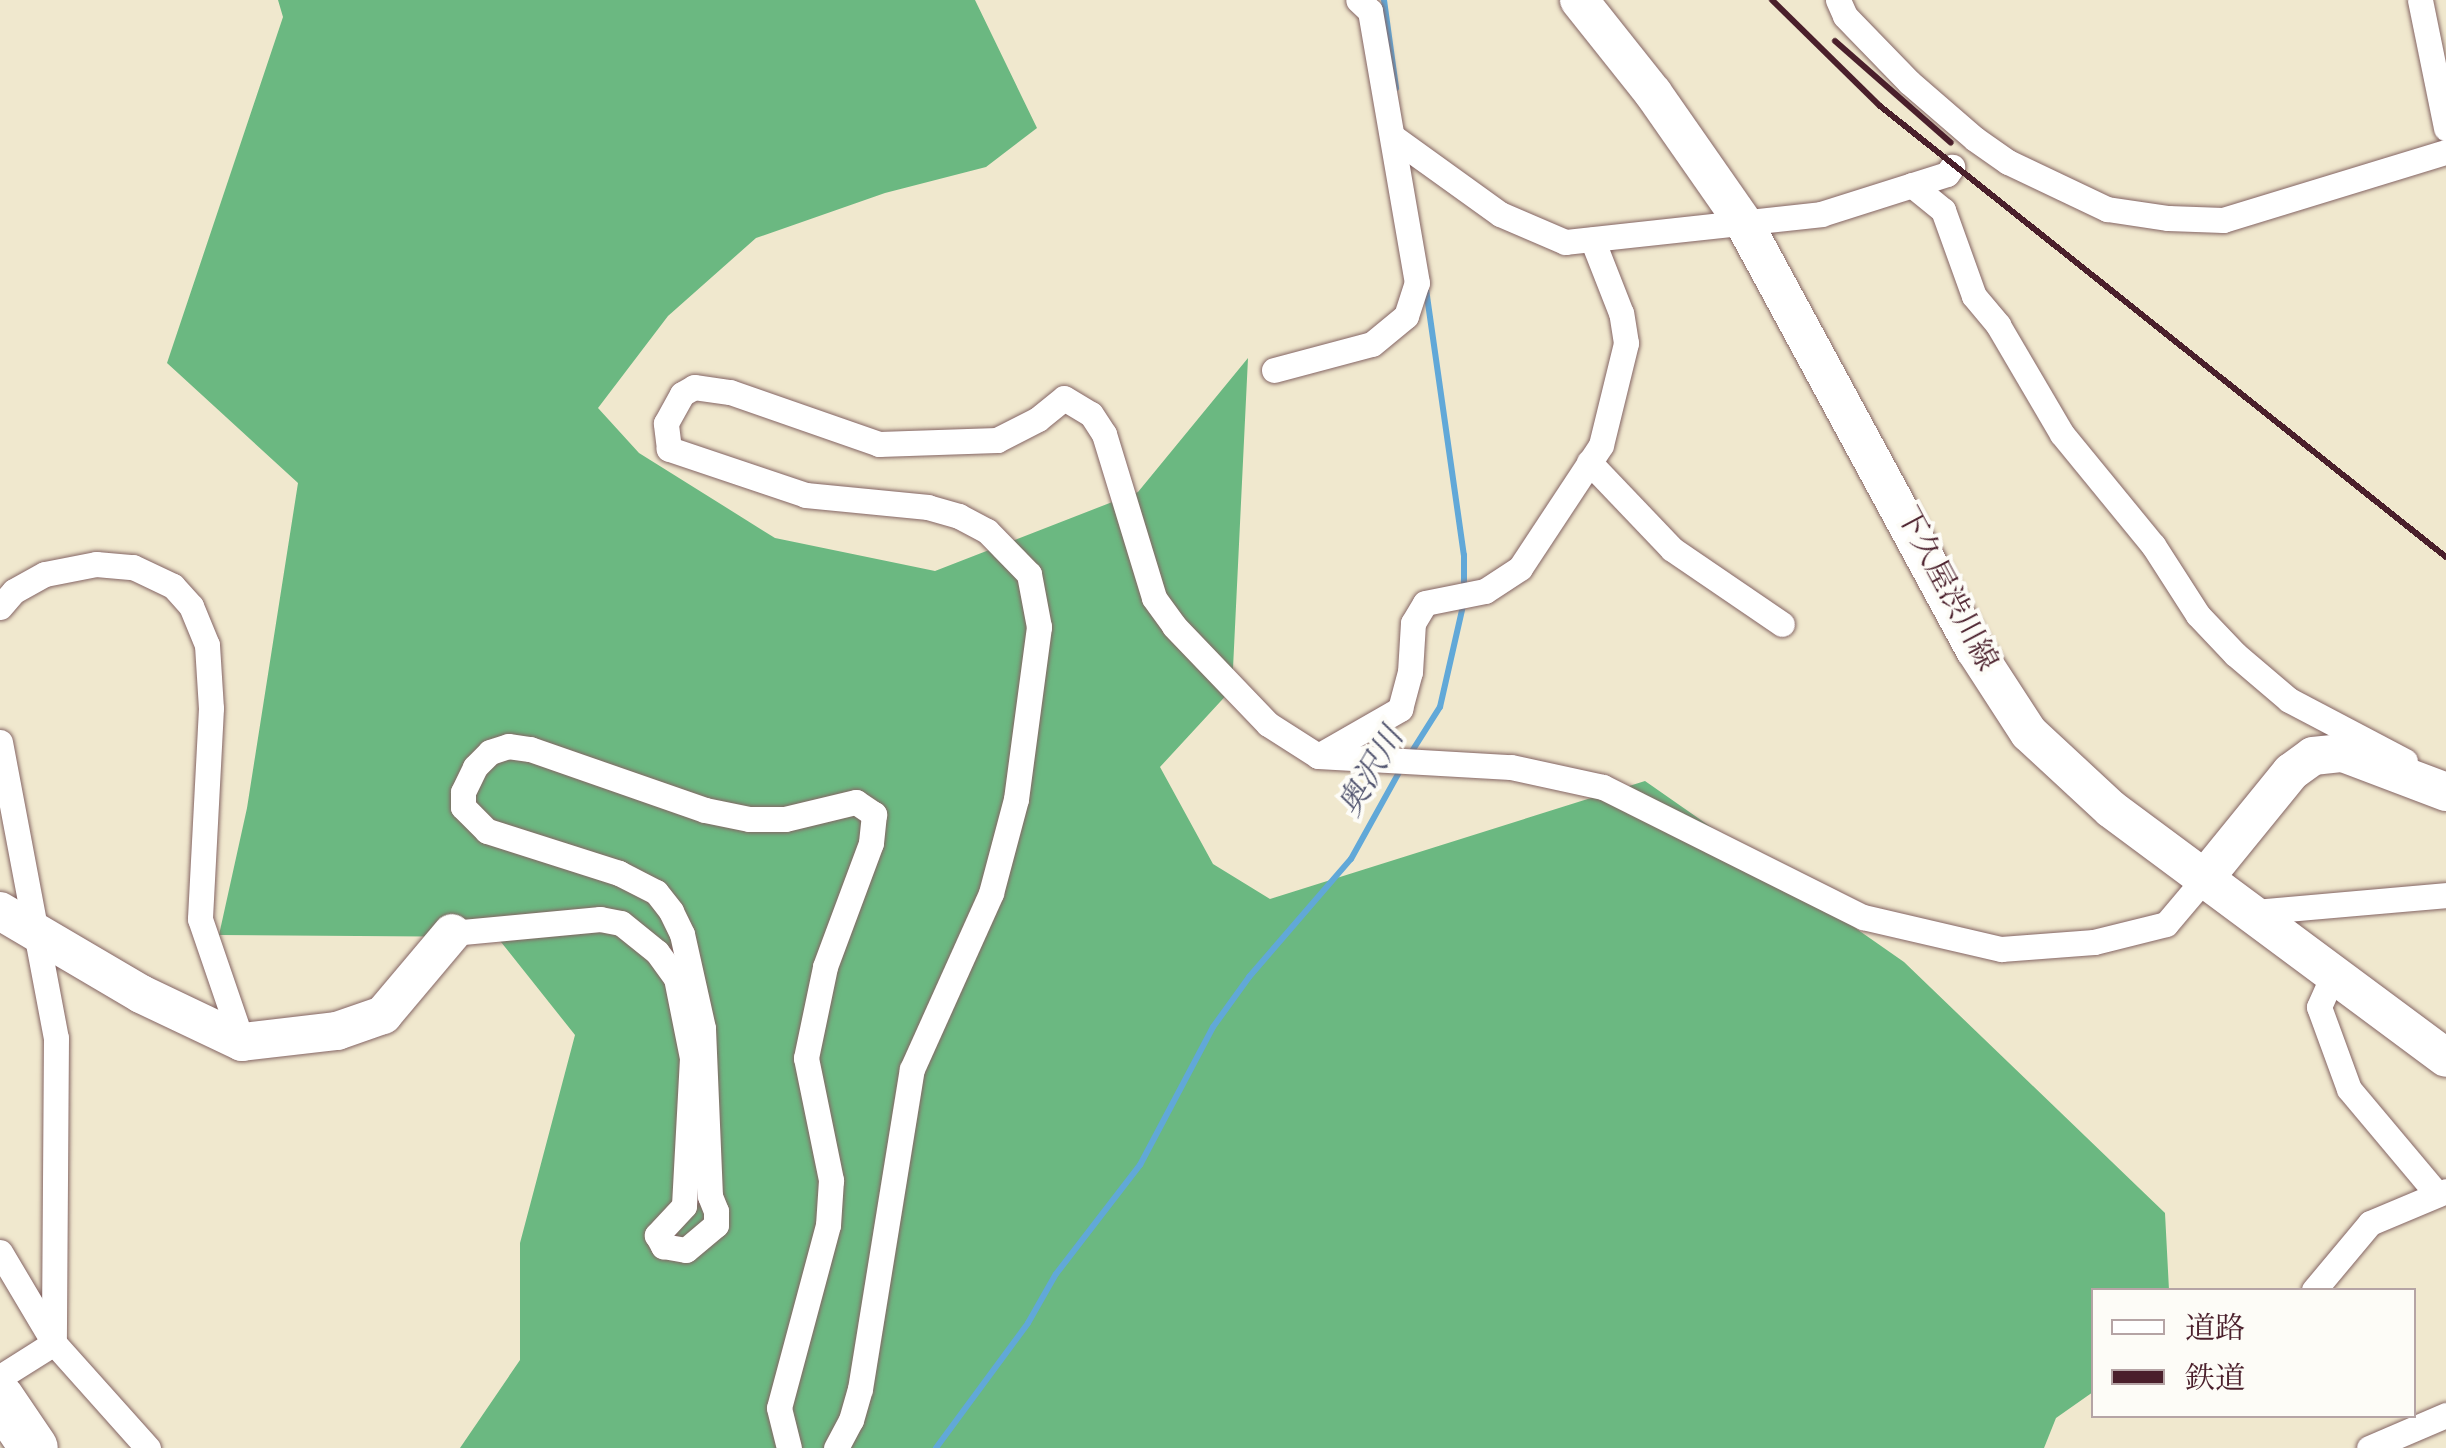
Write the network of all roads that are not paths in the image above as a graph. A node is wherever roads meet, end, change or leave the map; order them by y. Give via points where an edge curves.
1 (1358, 0) edge
2 (1579, 0) edge
3 (1838, 0) edge
4 (2420, 0) edge
5 (2446, 128) edge
6 (1393, 137) junction
7 (2446, 152) edge
8 (1952, 168) dead end
9 (1912, 185) junction
10 (1746, 225) junction
11 (1592, 239) junction
12 (1274, 370) dead end
13 (1589, 462) junction
14 (0, 607) edge
15 (1782, 624) dead end
16 (0, 742) edge
17 (1318, 756) junction
18 (2401, 776) junction
19 (2446, 792) edge
20 (2204, 879) junction
21 (2446, 895) edge
22 (2252, 912) junction
23 (16, 918) edge
24 (452, 932) joint
25 (2334, 973) junction
26 (242, 1042) junction
27 (2446, 1058) edge
28 (2441, 1193) edge
29 (0, 1252) edge
30 (2316, 1288) edge
31 (54, 1342) junction
32 (6, 1380) edge
33 (2446, 1415) edge
34 (34, 1448) edge
35 (148, 1448) edge
36 (789, 1448) edge
37 (836, 1448) edge
38 (2369, 1448) edge

1 - 6 street via 1370,11
2 - 10 main road, 下久屋渋川線
3 - 7 street via 1845,16 1972,142 2107,209 2223,220
4 - 5 street
6 - 11 street via 1500,214 1565,242
6 - 12 street via 1417,282 1406,316 1372,344
8 - 9 street
9 - 10 street via 1821,214
9 - 18 street via 1943,210 1974,296 2062,434 2160,554 2198,615 2289,700 2405,760
10 - 11 street
10 - 20 main road, 下久屋渋川線 via 2006,701 2055,761
11 - 13 street via 1622,312 1626,343 1601,444
13 - 15 street via 1672,549
13 - 17 street via 1520,568 1486,591 1425,603 1413,623 1400,709
14 - 26 street via 45,574 96,564 133,568 173,586 192,606 207,646 211,708 200,918
16 - 23 street
17 - 20 street via 1510,767 1603,787 1863,918 2001,949 2094,942 2166,924
17 - 37 street via 1268,724 1154,598 1104,434 1091,414 1064,398 996,440 924,446 879,444 730,392 694,387 682,394 666,423 669,449 806,494 928,506 959,516 987,531 1030,574 1039,627 1016,798 991,893 912,1069 860,1389
18 - 19 main road
18 - 20 main road via 2343,753 2313,756 2291,772
20 - 22 main road, 下久屋渋川線
21 - 22 street
22 - 25 main road, 下久屋渋川線
23 - 26 main road via 142,994
23 - 31 street via 58,1066
24 - 26 main road via 383,1015 320,1034
24 - 36 street via 600,920 622,923 657,952 676,978 692,1058 684,1206 657,1235 662,1246 686,1250 716,1225 716,1210 703,1028 671,911 656,892 619,873 486,831 463,807 463,792 475,767 508,746 749,819 785,819 856,802 874,814 871,843 826,967 806,1058 831,1180 828,1226 779,1408
25 - 27 main road, 下久屋渋川線
25 - 28 street via 2319,1006 2349,1089
28 - 30 street via 2370,1223
29 - 31 street
31 - 32 street
31 - 35 street
32 - 34 highway
33 - 38 street

